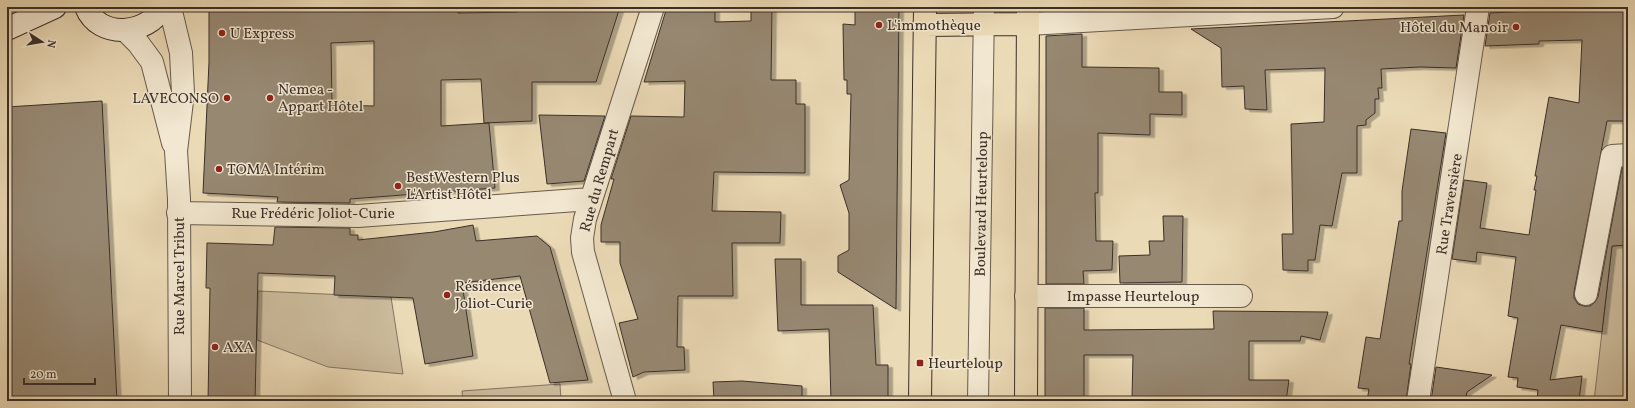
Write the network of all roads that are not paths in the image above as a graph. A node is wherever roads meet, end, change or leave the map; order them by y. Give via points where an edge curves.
1 (55, 7) edge
2 (86, 7) edge
3 (163, 7) edge
4 (170, 7) edge
5 (653, 7) edge
6 (1333, 7) edge
7 (1478, 7) edge
8 (1028, 15) edge
9 (924, 16) edge
10 (984, 16) edge
11 (7, 29) edge
12 (126, 31) junction
13 (176, 152) junction
14 (1628, 155) edge
15 (592, 199) junction
16 (178, 213) junction
17 (1586, 294) dead end
18 (1026, 296) junction
19 (1241, 296) dead end
20 (180, 401) edge
21 (625, 401) edge
22 (920, 401) edge
23 (978, 401) edge
24 (1026, 401) edge
25 (1418, 401) edge

1 - 11 street
2 - 12 street via 97,22 111,29
3 - 12 street via 153,20 141,28
4 - 13 street, Rue Marcel Tribut via 181,54 183,92
5 - 15 street, Rue du Rempart
6 - 8 street
7 - 25 street, Rue Traversière
8 - 10 main road
8 - 18 main road
9 - 10 main road
9 - 22 main road
10 - 23 street, Boulevard Heurteloup
12 - 13 street, Rue Marcel Tribut via 138,42 152,62
13 - 16 street, Rue Marcel Tribut
14 - 17 street via 1612,156
15 - 16 street, Rue Frédéric Joliot-Curie via 358,216
15 - 21 street, Rue du Rempart via 582,238 584,252
16 - 20 street, Rue Marcel Tribut
18 - 19 street, Impasse Heurteloup
18 - 24 main road

